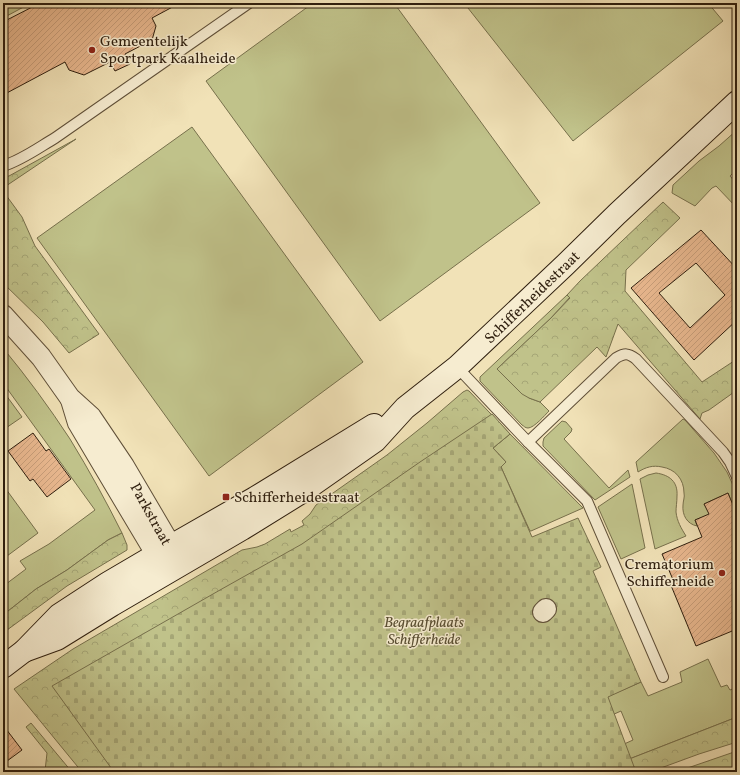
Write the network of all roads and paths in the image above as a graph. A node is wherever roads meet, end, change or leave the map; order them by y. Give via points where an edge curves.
1 (249, 3) edge
2 (737, 102) edge
3 (3, 166) edge
4 (3, 315) edge
5 (457, 368) junction
6 (405, 408) junction
7 (528, 442) junction
8 (737, 476) edge
9 (163, 550) junction
10 (176, 568) junction
11 (24, 651) junction
12 (3, 667) edge
13 (663, 677) dead end

1 - 3 lane via 55,138 13,163
2 - 5 street, Schifferheidestraat
4 - 9 street, Parkstraat via 41,357 70,398 91,417 124,466
5 - 6 street, Schifferheidestraat
5 - 7 lane
6 - 9 street, Schifferheidestraat
6 - 10 street, Schifferheidestraat via 375,441 324,477
7 - 8 lane via 616,358 628,354 636,359 723,452
7 - 13 lane via 587,500
9 - 10 street, Parkstraat
9 - 11 street, Schifferheidestraat via 59,615
10 - 11 street, Schifferheidestraat via 57,639
11 - 12 street, Schifferheidestraat

